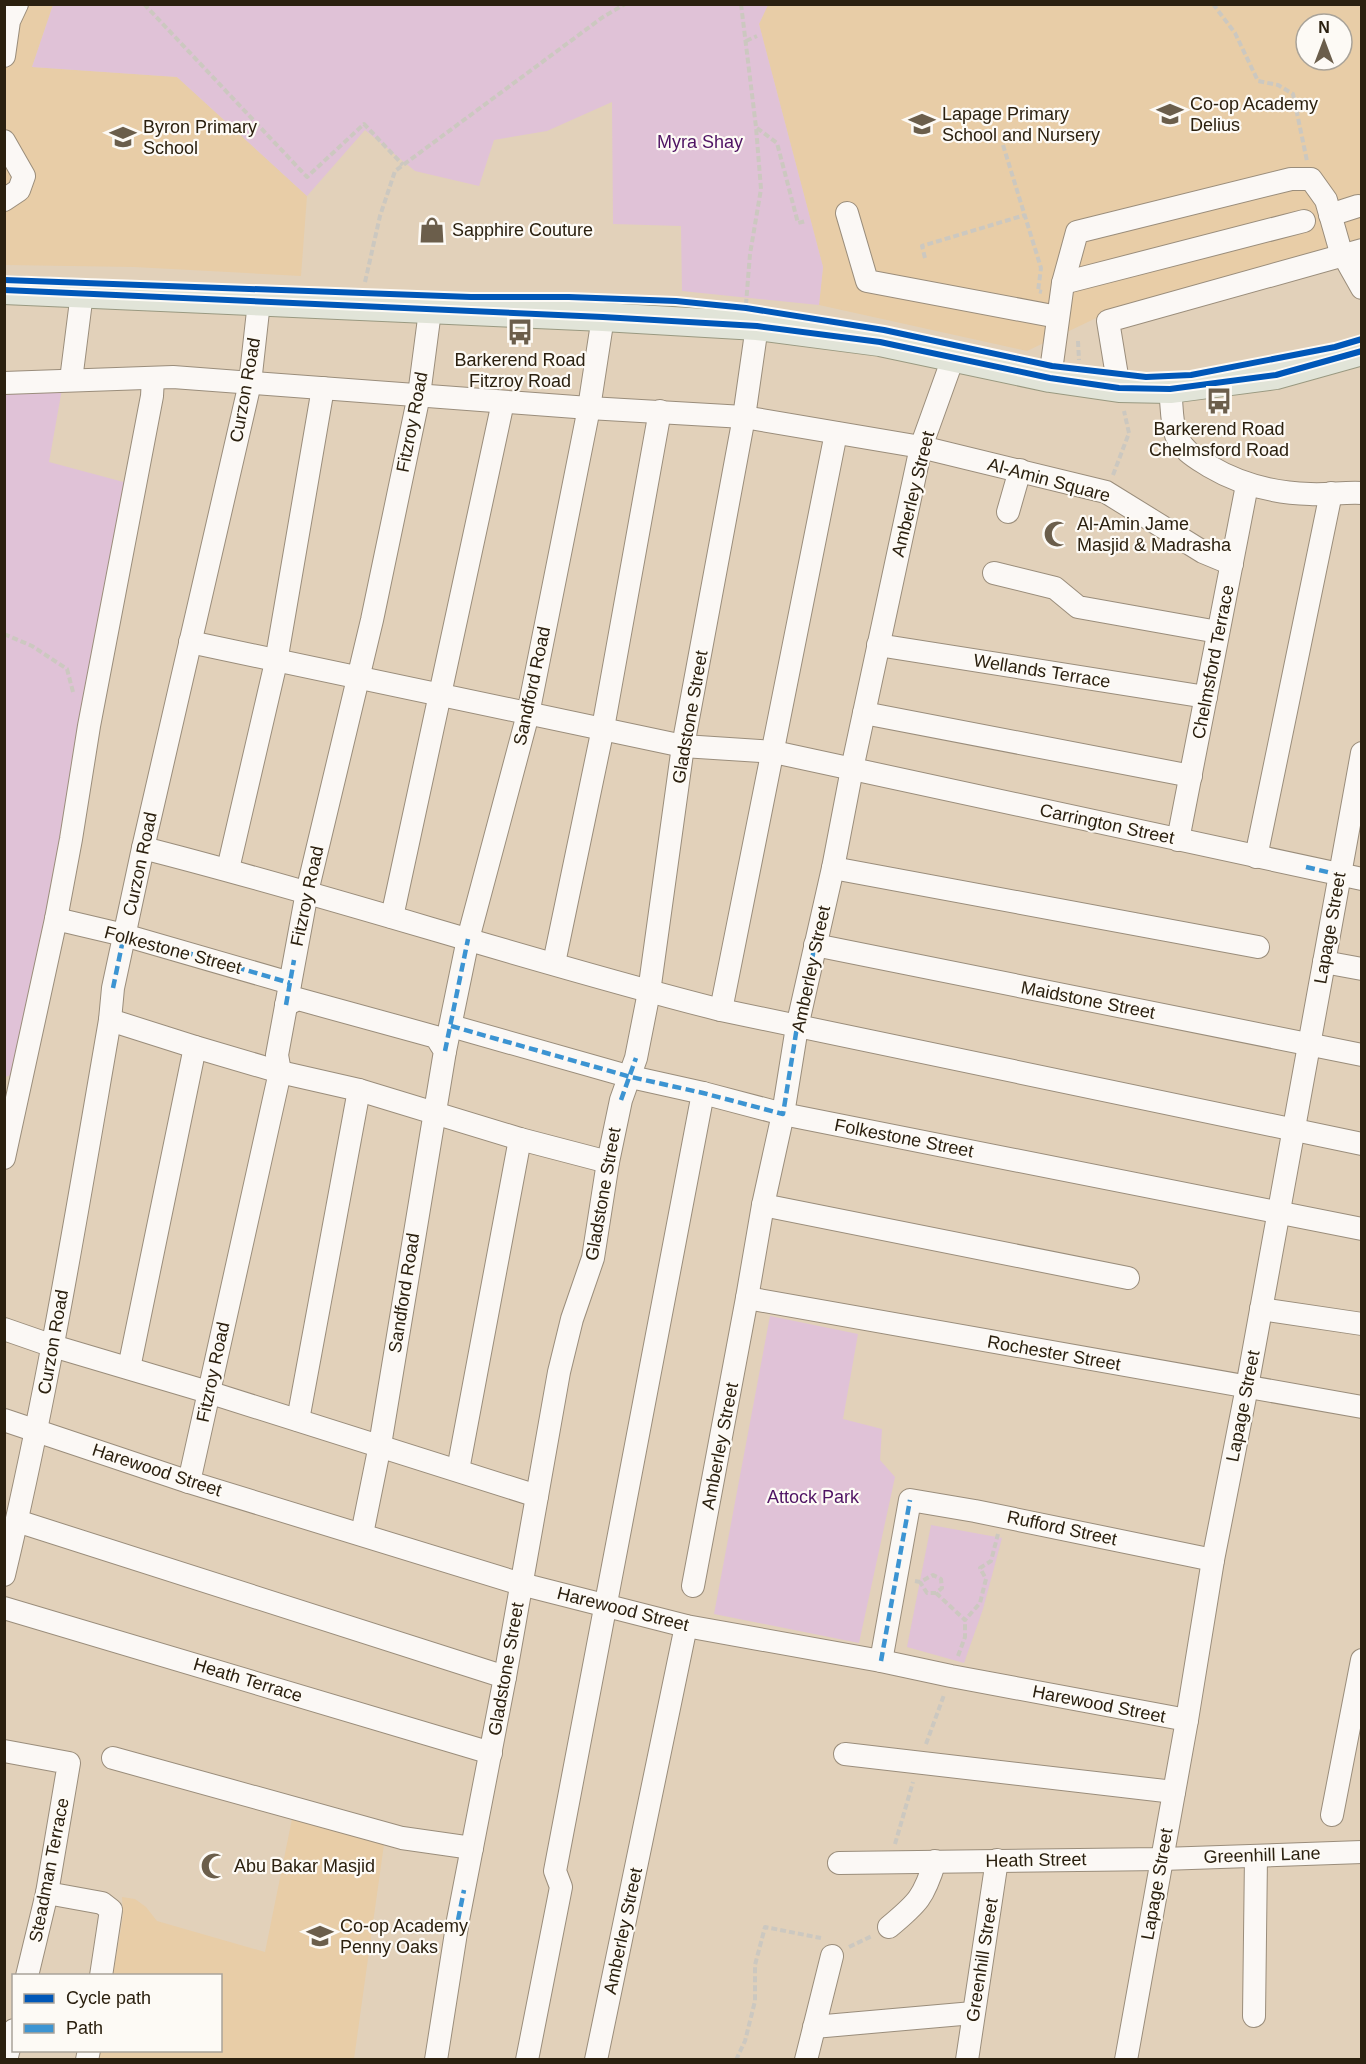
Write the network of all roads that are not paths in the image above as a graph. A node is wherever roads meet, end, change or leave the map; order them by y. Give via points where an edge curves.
1 (17, 4) edge
2 (4, 56) edge
3 (4, 141) edge
4 (4, 200) edge
5 (1358, 206) dead end
6 (847, 213) dead end
7 (1330, 215) junction
8 (1304, 221) dead end
9 (1349, 251) edge
10 (1063, 283) junction
11 (1362, 288) edge
12 (4, 290) edge
13 (82, 293) junction
14 (259, 302) junction
15 (430, 310) junction
16 (753, 314) junction
17 (603, 317) junction
18 (1058, 317) junction
19 (1362, 351) edge
20 (953, 358) junction
21 (153, 378) junction
22 (1050, 378) junction
23 (71, 380) junction
24 (4, 383) edge
25 (250, 383) junction
26 (322, 388) junction
27 (1119, 388) junction
28 (1170, 388) junction
29 (418, 395) junction
30 (503, 402) junction
31 (589, 408) junction
32 (660, 411) junction
33 (744, 417) junction
34 (836, 433) junction
35 (921, 447) junction
36 (1020, 470) junction
37 (1247, 485) junction
38 (1331, 493) junction
39 (1362, 493) edge
40 (1008, 512) dead end
41 (1232, 564) junction
42 (994, 573) dead end
43 (1218, 633) junction
44 (190, 642) junction
45 (878, 645) junction
46 (276, 662) junction
47 (357, 678) junction
48 (440, 695) junction
49 (1206, 697) junction
50 (864, 713) junction
51 (528, 714) junction
52 (603, 728) junction
53 (683, 746) junction
54 (774, 752) junction
55 (1361, 761) edge
56 (852, 769) junction
57 (1191, 776) junction
58 (1178, 840) junction
59 (143, 848) junction
60 (1256, 856) junction
61 (833, 868) junction
62 (228, 869) junction
63 (1340, 874) junction
64 (1362, 879) edge
65 (307, 892) junction
66 (392, 917) junction
67 (56, 919) junction
68 (124, 935) junction
69 (468, 939) junction
70 (815, 945) junction
71 (1258, 947) dead end
72 (1324, 962) junction
73 (554, 963) junction
74 (1362, 969) edge
75 (290, 983) junction
76 (649, 992) junction
77 (285, 1005) junction
78 (721, 1010) junction
79 (110, 1020) junction
80 (797, 1027) junction
81 (444, 1038) junction
82 (1309, 1045) junction
83 (195, 1047) junction
84 (1362, 1055) edge
85 (633, 1067) junction
86 (280, 1072) junction
87 (12, 1086) edge
88 (359, 1090) junction
89 (703, 1093) junction
90 (434, 1113) junction
91 (783, 1114) junction
92 (1293, 1131) junction
93 (520, 1139) junction
94 (1362, 1144) edge
95 (4, 1158) edge
96 (608, 1162) junction
97 (763, 1205) junction
98 (1279, 1213) junction
99 (1362, 1229) edge
100 (1128, 1278) dead end
101 (747, 1298) junction
102 (1261, 1309) junction
103 (1362, 1324) edge
104 (4, 1329) edge
105 (53, 1346) junction
106 (129, 1368) junction
107 (1247, 1387) junction
108 (208, 1392) junction
109 (1362, 1407) edge
110 (4, 1420) edge
111 (298, 1420) junction
112 (37, 1430) junction
113 (380, 1445) junction
114 (458, 1470) junction
115 (189, 1482) junction
116 (537, 1496) junction
117 (17, 1521) junction
118 (362, 1534) junction
119 (1214, 1560) junction
120 (4, 1575) edge
121 (522, 1584) junction
122 (693, 1586) dead end
123 (605, 1605) junction
124 (4, 1608) edge
125 (686, 1626) junction
126 (1362, 1660) edge
127 (881, 1661) junction
128 (505, 1677) junction
129 (1187, 1720) junction
130 (4, 1751) edge
131 (491, 1753) junction
132 (846, 1755) dead end
133 (113, 1758) dead end
134 (1174, 1792) junction
135 (1332, 1815) dead end
136 (472, 1848) junction
137 (1362, 1852) edge
138 (1256, 1856) junction
139 (1162, 1859) junction
140 (997, 1860) junction
141 (935, 1861) junction
142 (839, 1863) dead end
143 (47, 1893) junction
144 (890, 1927) dead end
145 (832, 1956) dead end
146 (27, 1974) edge
147 (101, 1974) edge
148 (973, 2013) junction
149 (1254, 2016) dead end
150 (814, 2027) junction
151 (12, 2038) edge
152 (6, 2060) edge
153 (436, 2060) edge
154 (527, 2060) edge
155 (596, 2060) edge
156 (806, 2060) edge
157 (967, 2060) edge
158 (1126, 2060) edge

1 - 2 street via 9,21
3 - 4 street via 24,176 18,190
5 - 7 street
6 - 18 street via 867,281
7 - 9 street
7 - 10 street via 1326,200 1311,179 1292,179 1077,232
8 - 10 street
9 - 11 street
9 - 27 street via 1108,321
10 - 18 street
12 - 13 main road
13 - 14 main road
13 - 23 street
14 - 15 main road
14 - 25 street, Curzon Road
15 - 17 main road
15 - 29 street, Fitzroy Road
16 - 17 main road
16 - 20 main road
16 - 33 street, Gladstone Street
17 - 31 street, Sandford Road
18 - 22 street
19 - 28 main road via 1276,375
20 - 22 main road
20 - 35 street, Amberley Street
21 - 23 street, Al-Amin Square
21 - 25 street, Al-Amin Square
21 - 67 street
22 - 27 main road
23 - 24 street, Al-Amin Square
25 - 26 street, Al-Amin Square
25 - 44 street, Curzon Road
26 - 29 street, Al-Amin Square
26 - 46 street
27 - 28 main road
28 - 37 street via 1175,433 1186,452
29 - 30 street, Al-Amin Square
29 - 47 street, Fitzroy Road
30 - 31 street, Al-Amin Square
30 - 48 street
31 - 32 street, Al-Amin Square
31 - 51 street, Sandford Road
32 - 33 street, Al-Amin Square
32 - 52 street
33 - 34 street, Al-Amin Square
33 - 53 street, Gladstone Street
34 - 35 street, Al-Amin Square
34 - 54 street
35 - 36 street, Al-Amin Square
35 - 45 street, Amberley Street
36 - 40 street
36 - 41 street, Al-Amin Square via 1106,492 1203,552
37 - 38 street
37 - 41 street, Chelmsford Terrace
38 - 39 street
38 - 60 street
41 - 43 street, Chelmsford Terrace
42 - 43 street via 1055,588 1078,607
43 - 49 street, Chelmsford Terrace
44 - 46 street, Carrington Street
44 - 59 street, Curzon Road
45 - 49 street, Wellands Terrace
45 - 50 street, Amberley Street
46 - 47 street, Carrington Street
46 - 62 street
47 - 48 street, Carrington Street
47 - 65 street, Fitzroy Road
48 - 51 street, Carrington Street
48 - 66 street
49 - 57 street, Chelmsford Terrace
50 - 56 street, Amberley Street
50 - 57 street
51 - 52 street, Carrington Street
51 - 69 street, Sandford Road
52 - 53 street, Carrington Street
52 - 73 street
53 - 54 street, Carrington Street
53 - 76 street, Gladstone Street
54 - 56 street, Carrington Street
54 - 78 street
55 - 63 street, Lapage Street
56 - 58 street, Carrington Street
56 - 61 street, Amberley Street
57 - 58 street, Chelmsford Terrace
58 - 60 street, Carrington Street
59 - 62 street
59 - 68 street, Curzon Road
60 - 63 street, Carrington Street
61 - 70 street, Amberley Street
61 - 71 street
62 - 65 street
63 - 64 street, Carrington Street
63 - 72 street, Lapage Street
65 - 66 street
65 - 75 street, Fitzroy Road
66 - 69 street
67 - 68 street, Folkestone Street
67 - 87 street
68 - 75 street, Folkestone Street
68 - 79 street, Curzon Road
69 - 73 street
69 - 81 street, Sandford Road
70 - 80 street, Amberley Street
70 - 82 street, Maidstone Street
72 - 74 street
72 - 82 street, Lapage Street
73 - 76 street
75 - 77 street, Fitzroy Road
76 - 78 street
76 - 85 street, Gladstone Street
77 - 81 street, Folkestone Street via 298,999
77 - 86 street, Fitzroy Road via 277,1055
78 - 80 street
79 - 83 street
79 - 105 street, Curzon Road
80 - 91 street, Amberley Street
80 - 92 street
81 - 85 street, Folkestone Street
81 - 90 street, Sandford Road
82 - 84 street, Maidstone Street
82 - 92 street, Lapage Street
83 - 86 street
83 - 106 street
85 - 89 street, Folkestone Street
85 - 96 street, Gladstone Street via 621,1100
86 - 88 street
86 - 108 street, Fitzroy Road
87 - 95 street
88 - 90 street
88 - 111 street
89 - 91 street, Folkestone Street
89 - 123 street
90 - 93 street
90 - 113 street, Sandford Road
91 - 97 street, Amberley Street
91 - 98 street, Folkestone Street
92 - 94 street
92 - 98 street, Lapage Street
93 - 96 street
93 - 114 street
96 - 116 street, Gladstone Street via 593,1258 559,1372
97 - 100 street
97 - 101 street, Amberley Street
98 - 99 street, Folkestone Street
98 - 102 street, Lapage Street
101 - 107 street, Rochester Street
101 - 122 street, Amberley Street
102 - 103 street
102 - 107 street, Lapage Street
104 - 105 street
105 - 106 street
105 - 112 street, Curzon Road
106 - 108 street
107 - 109 street, Rochester Street
107 - 119 street, Lapage Street
108 - 111 street
108 - 115 street, Fitzroy Road
110 - 112 street, Harewood Street
111 - 113 street
112 - 115 street, Harewood Street
112 - 117 street, Curzon Road
113 - 114 street
113 - 118 street, Sandford Road
114 - 116 street
115 - 118 street, Harewood Street
116 - 121 street, Gladstone Street
117 - 120 street, Curzon Road
117 - 128 street
118 - 121 street, Harewood Street
119 - 127 street, Rufford Street via 910,1500
119 - 129 street, Lapage Street
121 - 123 street, Harewood Street
121 - 128 street, Gladstone Street
123 - 125 street, Harewood Street
123 - 154 street via 555,1871 561,1887
124 - 131 street, Heath Terrace
125 - 127 street, Harewood Street
125 - 155 street, Amberley Street
126 - 135 street
127 - 129 street, Harewood Street
128 - 131 street, Gladstone Street
129 - 134 street, Lapage Street
130 - 143 street, Steadman Terrace via 69,1763
131 - 136 street, Gladstone Street
132 - 134 street
133 - 136 street via 402,1838
134 - 139 street, Lapage Street
136 - 153 street, Gladstone Street
137 - 138 street, Greenhill Lane
138 - 139 street, Greenhill Lane
138 - 149 street
139 - 140 street, Heath Street
139 - 158 street, Lapage Street
140 - 141 street, Heath Street
140 - 148 street, Greenhill Street
141 - 142 street, Heath Street
141 - 144 street via 918,1902
143 - 146 street, Steadman Terrace
143 - 147 street via 102,1903 111,1910
145 - 150 street
148 - 150 street
148 - 157 street, Greenhill Street
150 - 156 street
151 - 152 street

